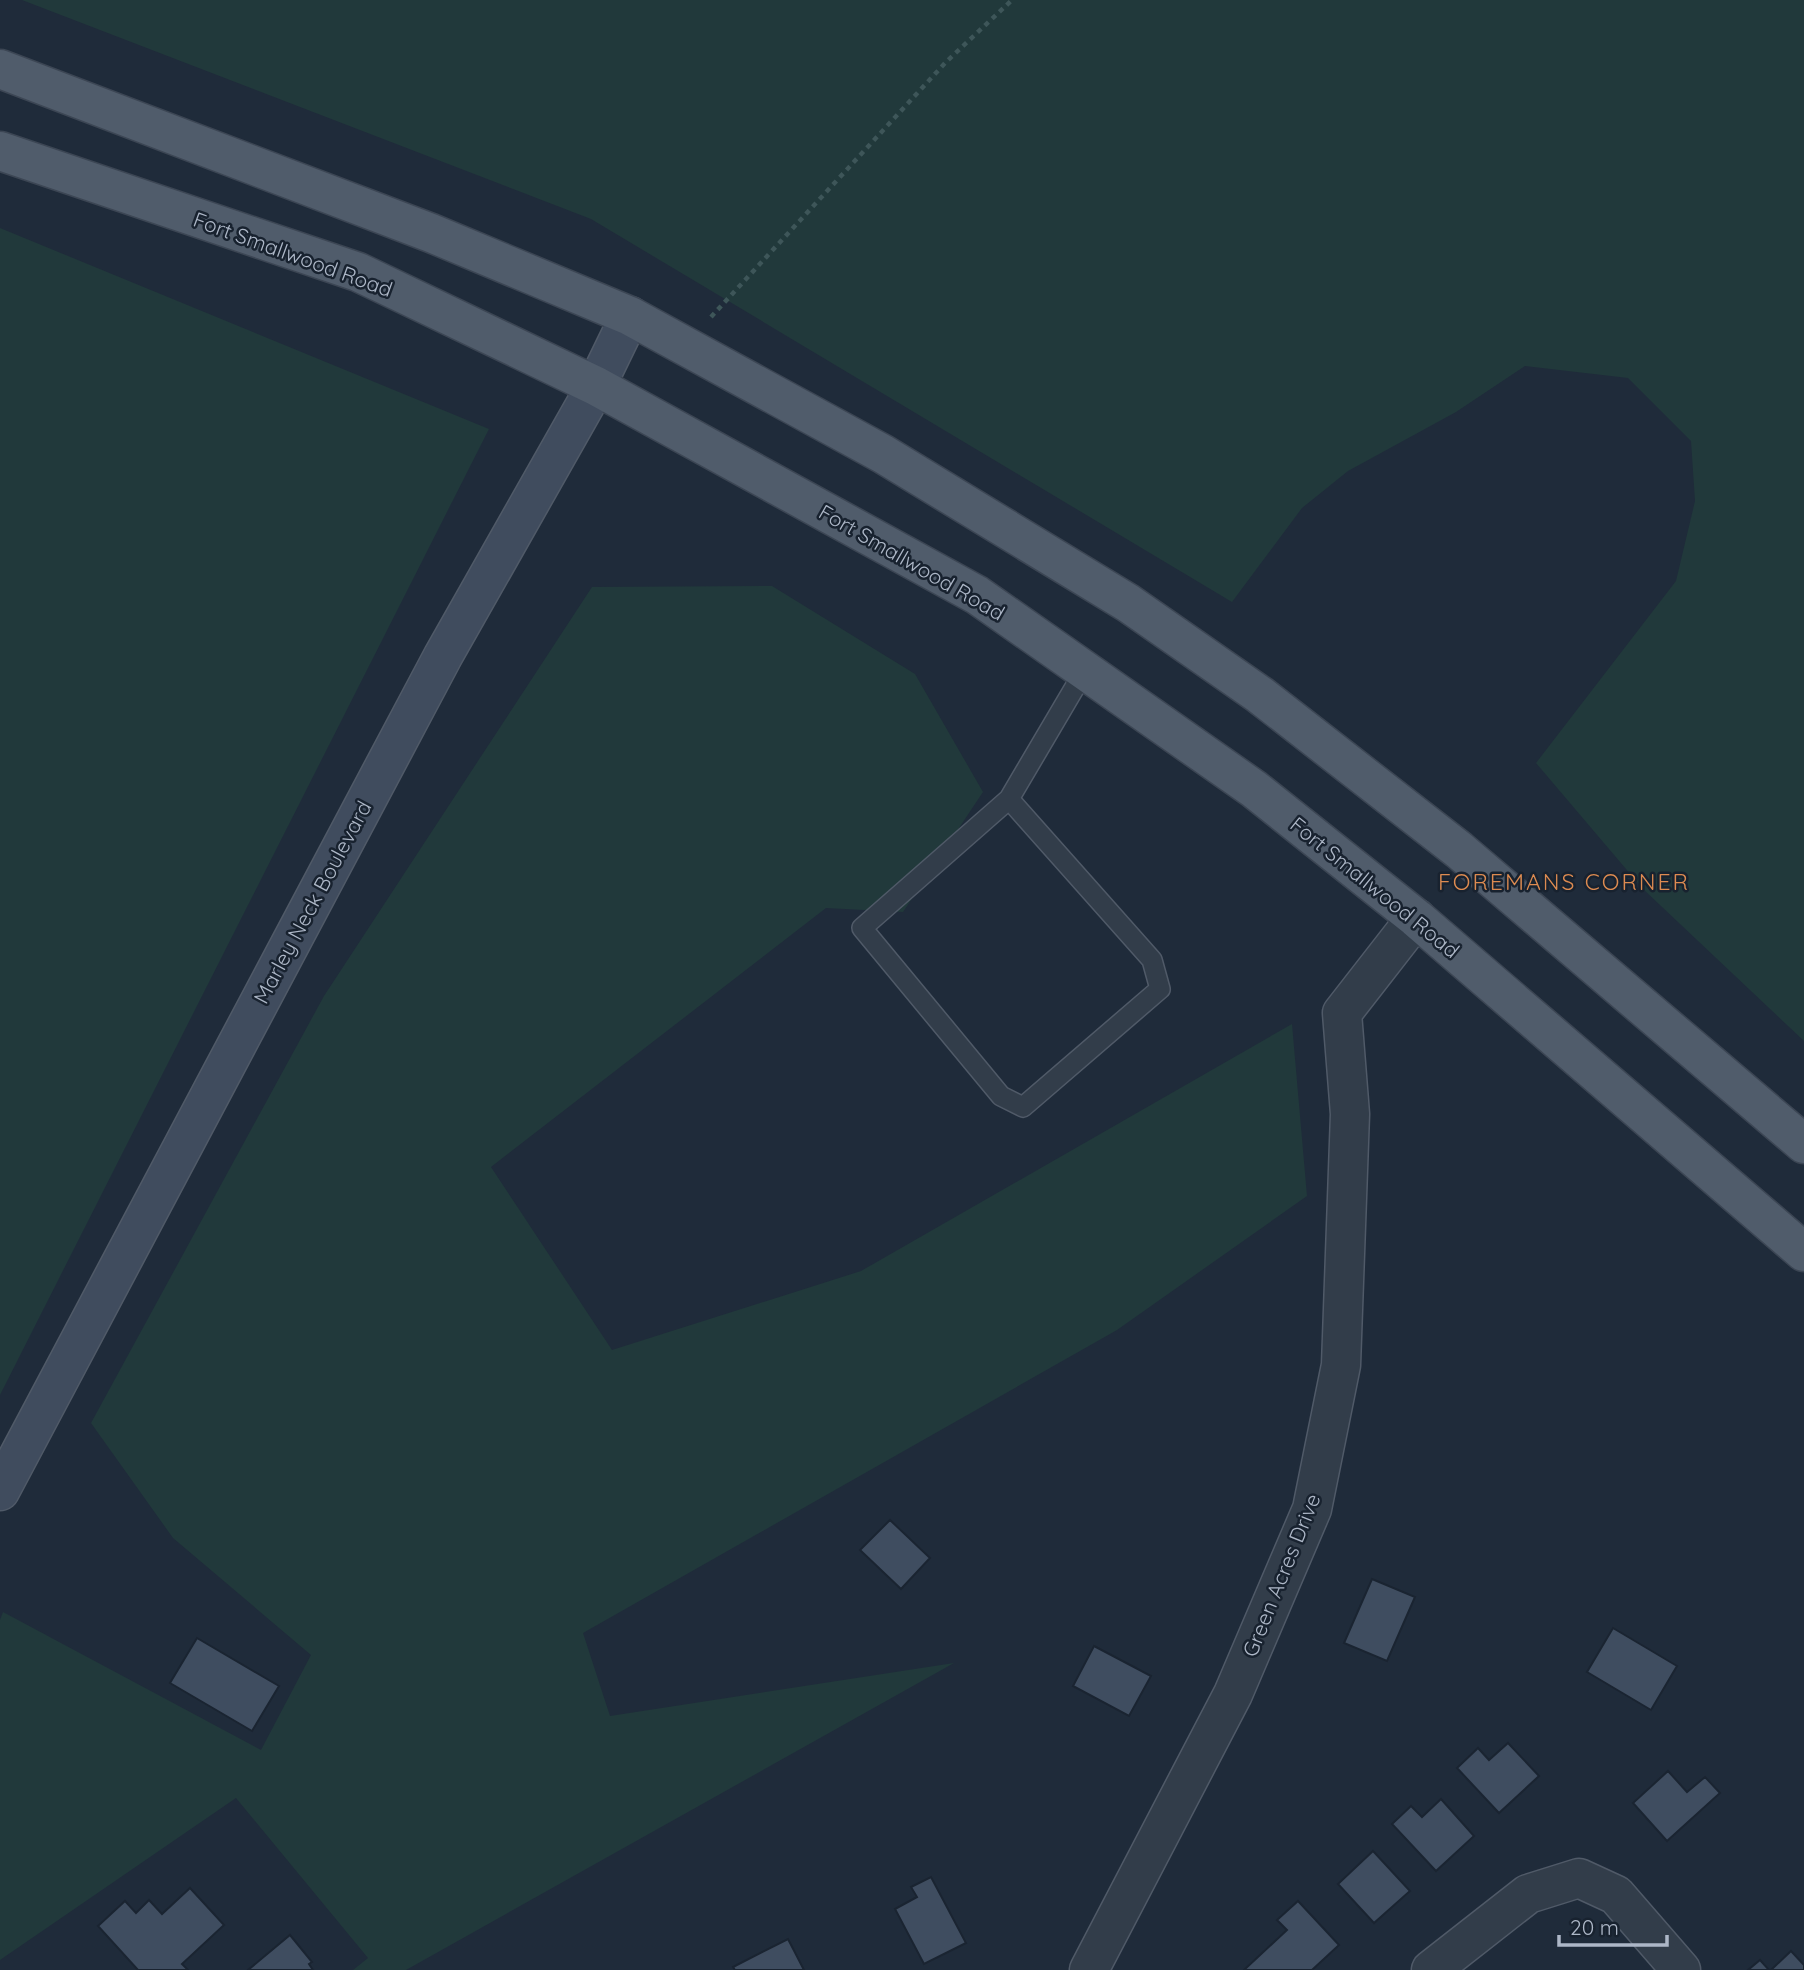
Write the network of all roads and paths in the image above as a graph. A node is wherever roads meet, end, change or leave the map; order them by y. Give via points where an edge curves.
1 (1012, 0) edge
2 (0, 69) edge
3 (0, 151) edge
4 (630, 317) junction
5 (686, 344) junction
6 (596, 386) junction
7 (1085, 670) junction
8 (1009, 799) junction
9 (1416, 918) junction
10 (1804, 1144) edge
11 (1804, 1252) edge
12 (0, 1491) edge
13 (1094, 1960) edge
14 (1060, 1970) edge
15 (1431, 1970) edge
16 (1681, 1970) edge

1 - 5 path via 946,62
2 - 4 main road via 431,233
3 - 6 main road, Fort Smallwood Road via 358,272
4 - 5 main road
4 - 6 main road, Marley Neck Boulevard
5 - 10 main road via 883,454 1105,588 1261,695 1459,850
6 - 7 main road, Fort Smallwood Road via 977,595
6 - 12 main road, Marley Neck Boulevard via 443,656
7 - 8 lane
7 - 9 main road, Fort Smallwood Road via 1232,772
8 - 8 lane via 862,928 1001,1096 1023,1107 1160,989 1152,960
9 - 11 main road, Fort Smallwood Road
9 - 13 street, Green Acres Drive via 1342,1013 1350,1114 1341,1365 1312,1509 1233,1694
13 - 14 street
15 - 16 street via 1528,1894 1579,1878 1616,1895

